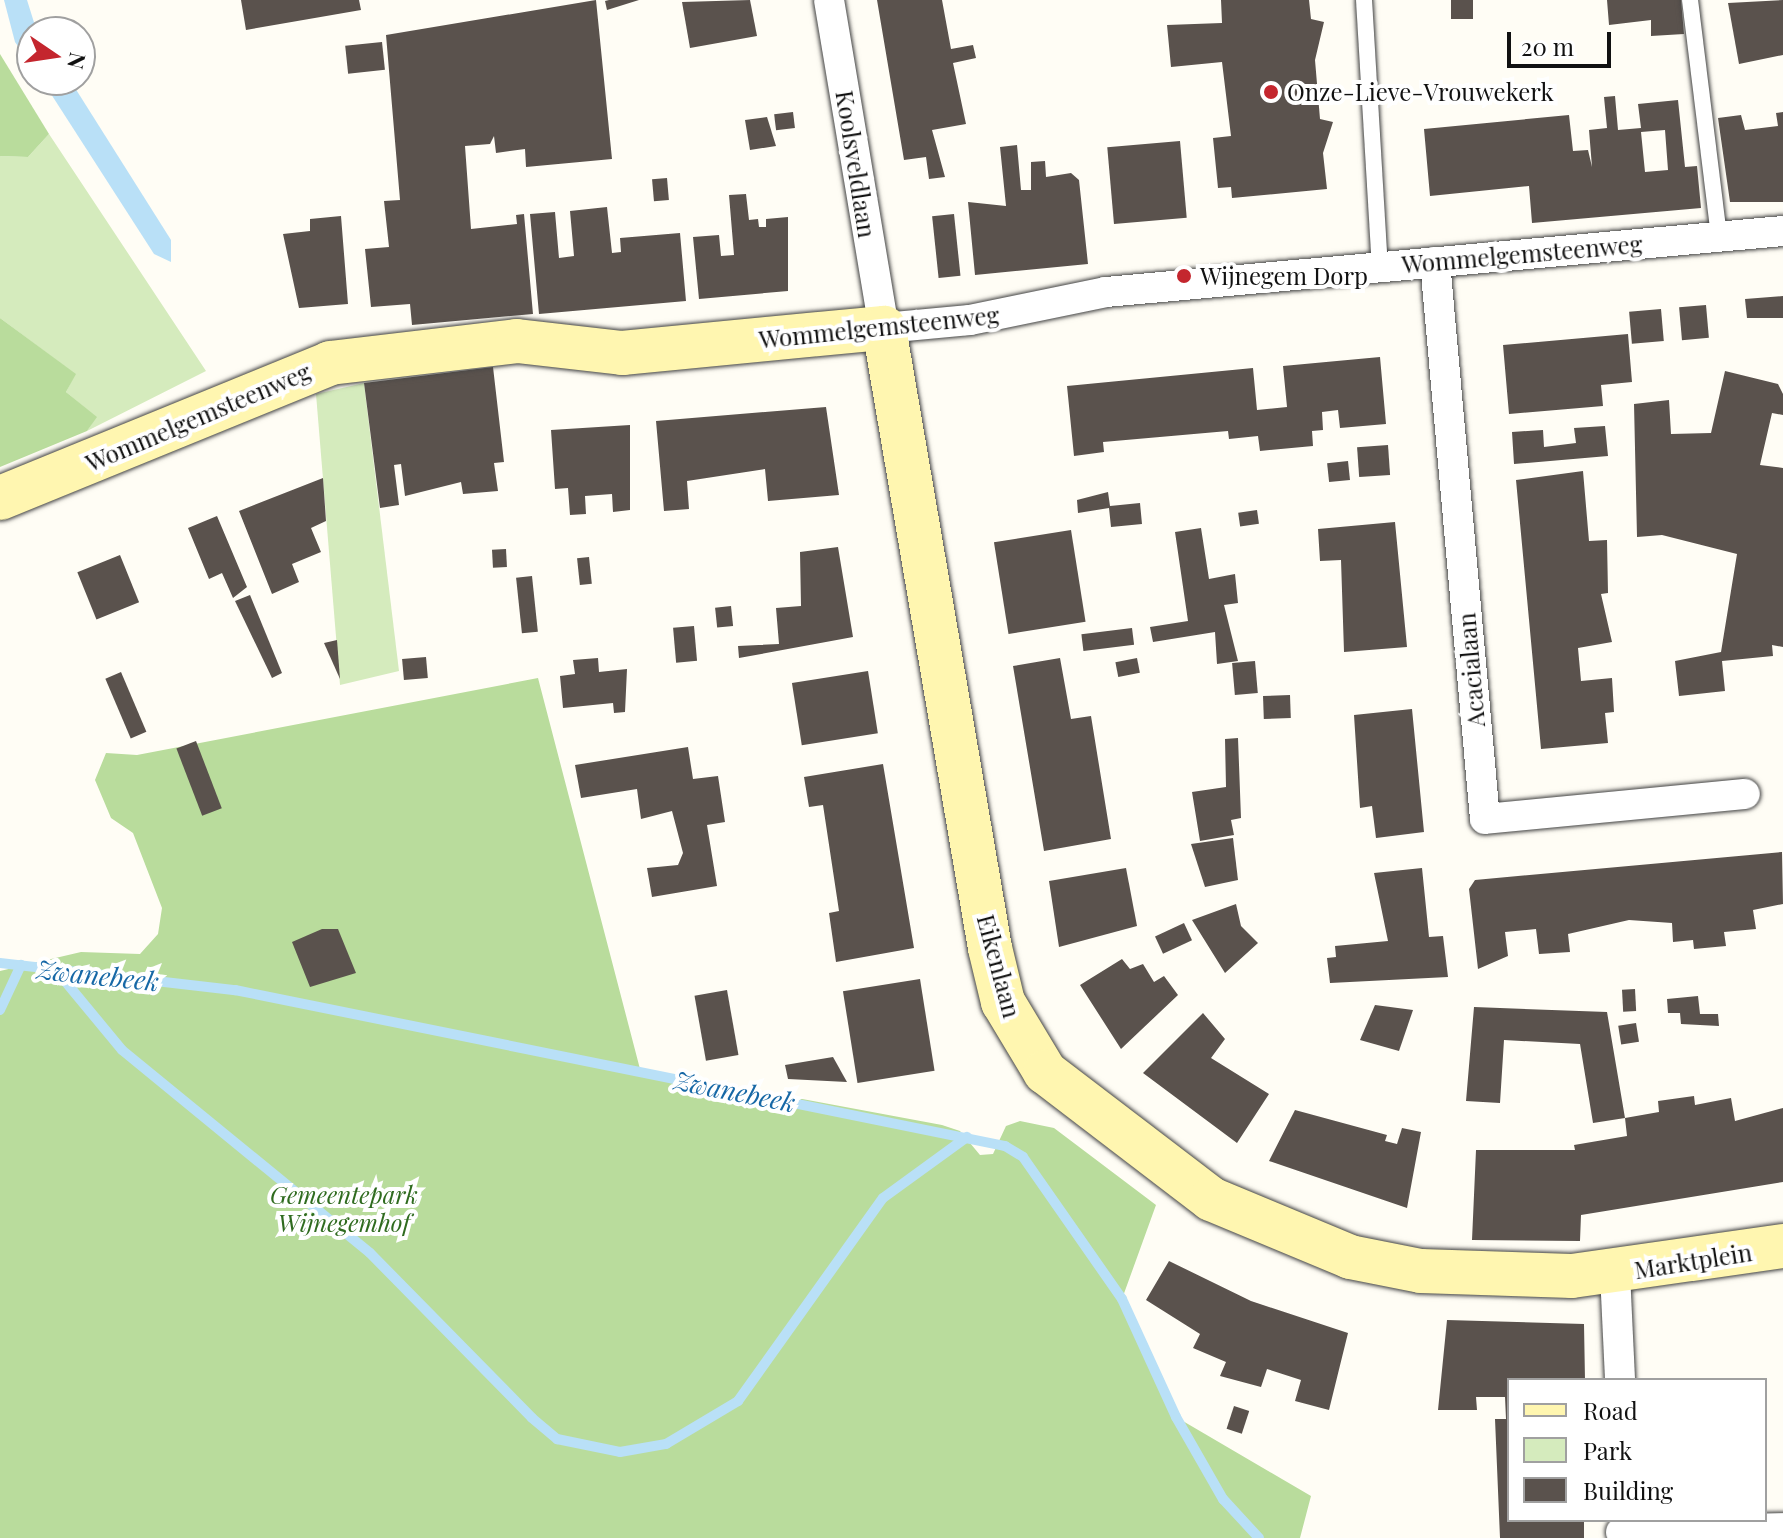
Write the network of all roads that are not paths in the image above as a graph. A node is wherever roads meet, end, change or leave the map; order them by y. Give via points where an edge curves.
1 (829, 0) edge
2 (1364, 0) edge
3 (1690, 0) edge
4 (1783, 231) edge
5 (1719, 237) junction
6 (1435, 262) junction
7 (1380, 266) junction
8 (884, 328) junction
9 (0, 498) edge
10 (1745, 794) dead end
11 (1783, 1246) edge
12 (1615, 1273) junction
13 (1620, 1378) edge
14 (1783, 1528) edge
15 (1621, 1530) edge

1 - 8 street, Koolsveldlaan
2 - 7 lane
3 - 5 lane
4 - 5 street, Wommelgemsteenweg
5 - 6 street, Wommelgemsteenweg
6 - 7 street, Wommelgemsteenweg
6 - 10 street, Acacialaan via 1485,819
7 - 8 street, Wommelgemsteenweg via 1106,292 970,320
8 - 9 street, Wommelgemsteenweg via 622,353 517,341 330,363
8 - 12 street, Eikenlaan via 990,948 1003,1002 1045,1072 1211,1199 1274,1231 1421,1271
11 - 12 street, Marktplein
12 - 13 street, Marktplein
14 - 15 street

